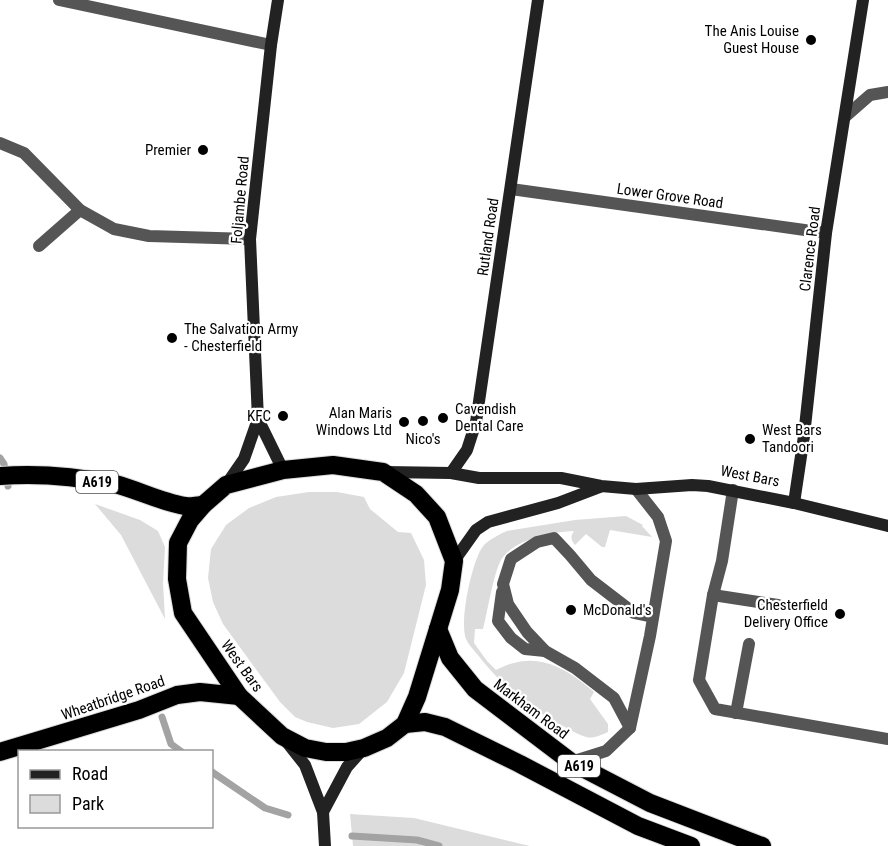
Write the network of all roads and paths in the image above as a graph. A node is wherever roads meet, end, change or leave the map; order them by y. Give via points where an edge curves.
1 (58, 0) edge
2 (278, 0) edge
3 (538, 0) edge
4 (863, 0) edge
5 (271, 45) junction
6 (888, 92) edge
7 (846, 116) junction
8 (0, 144) edge
9 (511, 189) junction
10 (80, 210) junction
11 (826, 233) junction
12 (250, 239) junction
13 (39, 246) dead end
14 (258, 419) junction
15 (284, 470) junction
16 (383, 472) junction
17 (451, 473) junction
18 (0, 476) edge
19 (226, 485) junction
20 (601, 486) junction
21 (636, 489) junction
22 (733, 490) junction
23 (794, 503) junction
24 (203, 505) junction
25 (888, 526) edge
26 (454, 561) junction
27 (504, 584) junction
28 (713, 595) junction
29 (778, 604) dead end
30 (653, 617) junction
31 (438, 629) junction
32 (749, 644) dead end
33 (545, 651) junction
34 (239, 696) junction
35 (736, 713) junction
36 (405, 724) junction
37 (630, 728) junction
38 (282, 736) junction
39 (888, 739) edge
40 (364, 748) junction
41 (0, 752) edge
42 (571, 762) junction
43 (323, 812) junction
44 (325, 846) edge
45 (691, 846) edge
46 (762, 846) edge

1 - 5 street
2 - 5 street, Foljambe Road
3 - 9 street, Rutland Road
4 - 7 street, Clarence Road
5 - 12 street, Foljambe Road
6 - 7 street via 870,95
7 - 11 street, Clarence Road
8 - 10 street via 24,153
9 - 11 street, Lower Grove Road
9 - 17 street, Rutland Road via 476,422 467,450
10 - 12 street via 114,229 149,236
10 - 13 street
11 - 23 street, Clarence Road
12 - 14 street, Foljambe Road
14 - 15 street, Foljambe Road
14 - 19 street via 244,459
15 - 16 highway, West Bars via 333,465
15 - 19 highway, West Bars
16 - 17 street, West Bars
16 - 26 highway, West Bars via 416,494 437,517
17 - 20 street, West Bars via 479,478 561,478
18 - 24 highway, A619 via 23,474 115,484 187,506
19 - 24 highway, West Bars
20 - 21 street, West Bars
20 - 26 street, West Bars via 558,503 488,522 476,530
21 - 22 street, West Bars via 692,485
21 - 30 street via 658,517 666,541
22 - 23 street, West Bars
22 - 28 street
23 - 25 street, West Bars
24 - 34 highway, West Bars via 178,543 177,579 183,613
26 - 31 highway, West Bars
27 - 30 street via 511,559 537,542 554,538 591,580 634,613
27 - 33 street via 508,604
27 - 33 street via 498,621 525,649
28 - 29 street
28 - 35 street via 699,681 715,709
30 - 37 street
31 - 36 highway, West Bars
31 - 42 highway, Markham Road / A619 via 450,658 475,689
32 - 35 street
33 - 37 street via 614,698
34 - 38 highway, West Bars
34 - 41 highway, Wheatbridge Road via 200,692 177,695
35 - 39 street
36 - 40 highway, West Bars
36 - 45 highway, A619 via 425,722 445,727 638,826
37 - 42 street via 606,751
38 - 40 highway, West Bars via 305,748 326,752 346,753
38 - 43 street via 305,765
40 - 43 street via 347,767
42 - 46 highway, Markham Road / A619 via 650,803
43 - 44 street

